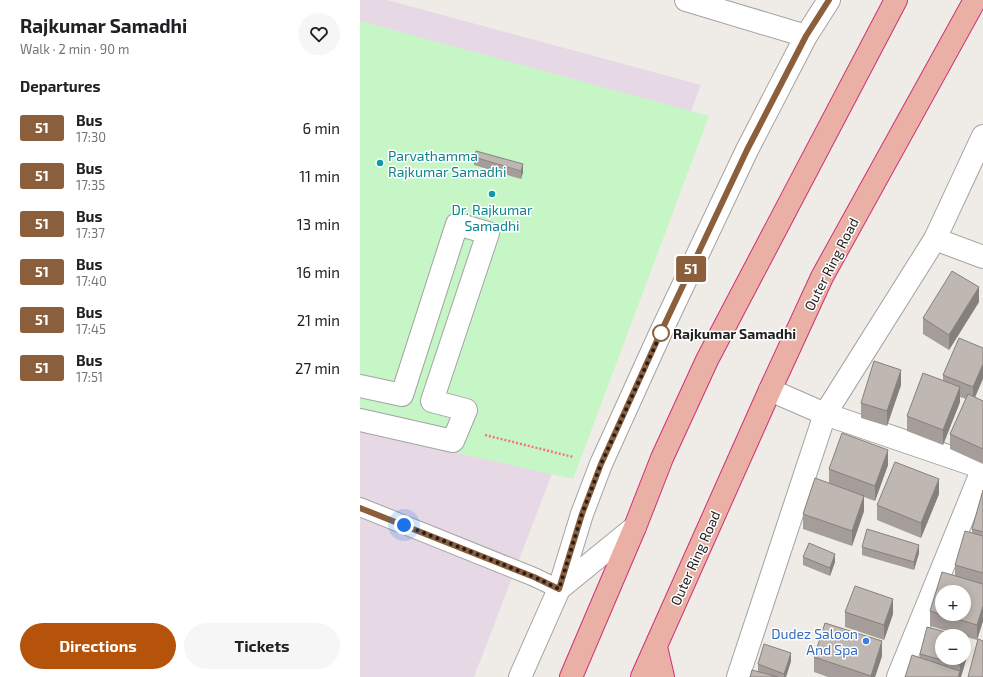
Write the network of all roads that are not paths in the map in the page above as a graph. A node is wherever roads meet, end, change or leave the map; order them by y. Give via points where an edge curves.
1 (686, 0) edge
2 (829, 0) edge
3 (896, 0) edge
4 (975, 0) edge
5 (806, 36) junction
6 (983, 136) edge
7 (935, 240) junction
8 (983, 257) edge
9 (360, 386) edge
10 (770, 390) junction
11 (825, 414) junction
12 (360, 420) edge
13 (983, 468) edge
14 (360, 508) edge
15 (635, 526) junction
16 (559, 589) junction
17 (656, 647) junction
18 (520, 677) edge
19 (571, 677) edge
20 (642, 677) edge
21 (664, 677) edge
22 (738, 677) edge
23 (898, 677) edge

1 - 5 street
2 - 5 street
3 - 15 highway via 707,360 662,458
4 - 10 highway, Outer Ring Road via 822,277
5 - 16 street via 744,158 601,464 582,514
6 - 7 street
7 - 8 street
7 - 11 street
9 - 12 street via 402,395 458,224 488,233 432,401 466,410 453,441
10 - 11 street
10 - 17 highway, Outer Ring Road
11 - 13 street
11 - 22 street
13 - 23 street
14 - 16 lane
15 - 16 street
15 - 19 highway
16 - 18 street
17 - 20 highway, Outer Ring Road
17 - 21 highway

